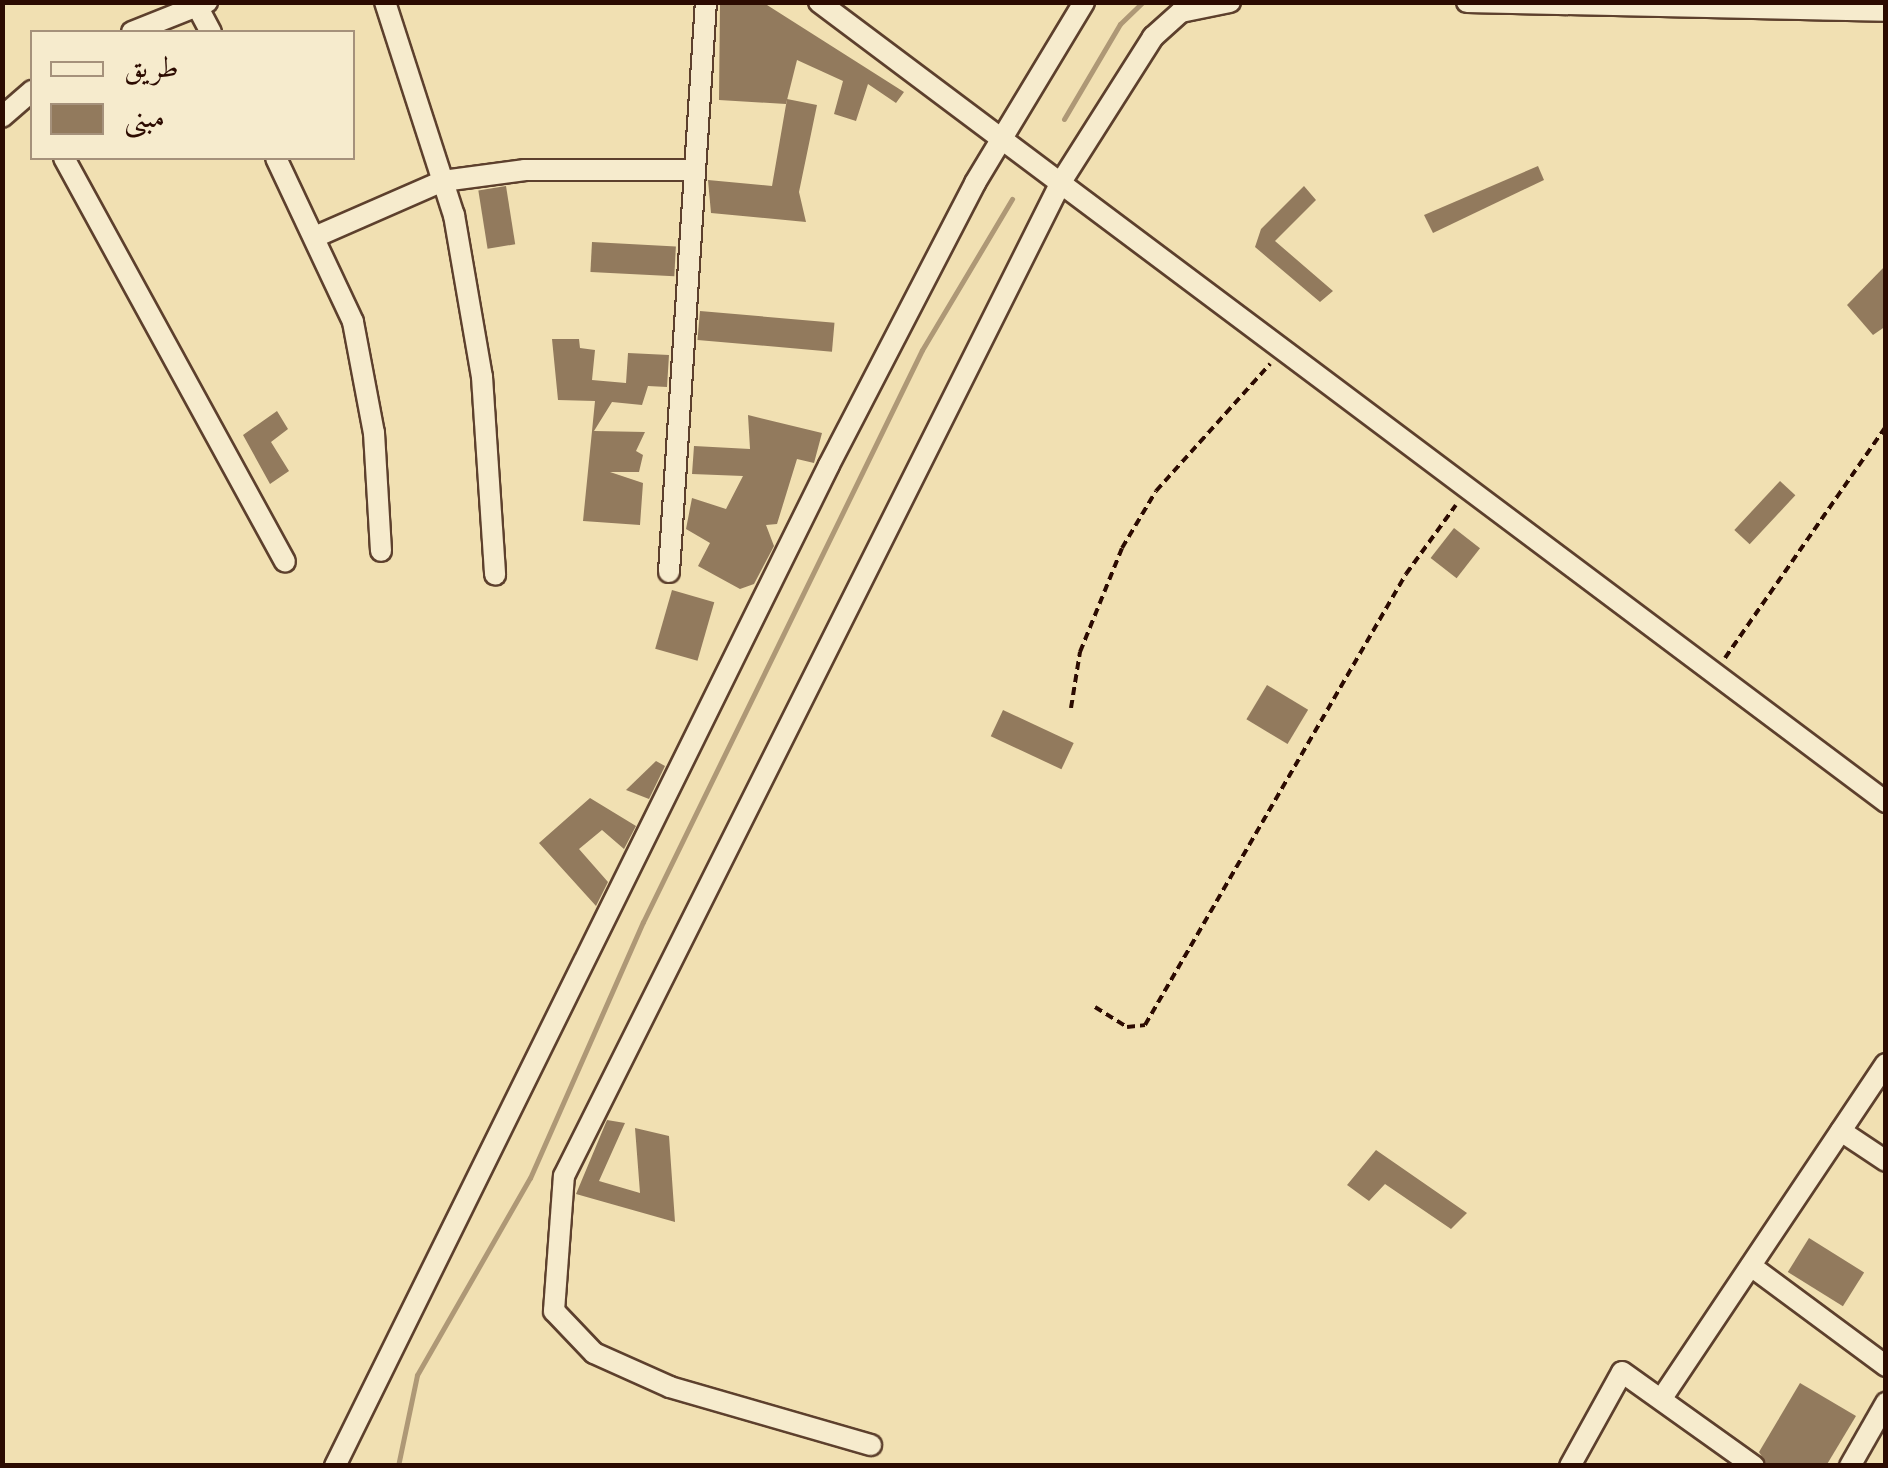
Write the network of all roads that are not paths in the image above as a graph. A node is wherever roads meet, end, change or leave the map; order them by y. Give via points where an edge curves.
1 (385, 2) edge
2 (706, 2) edge
3 (819, 2) edge
4 (1084, 2) edge
5 (1230, 2) edge
6 (1468, 2) edge
7 (202, 4) edge
8 (1886, 11) edge
9 (137, 30) edge
10 (210, 30) edge
11 (30, 96) edge
12 (2, 117) edge
13 (1002, 140) junction
14 (65, 160) edge
15 (277, 160) edge
16 (692, 170) junction
17 (444, 181) junction
18 (1061, 182) junction
19 (317, 236) junction
20 (381, 552) dead end
21 (284, 562) dead end
22 (668, 572) dead end
23 (495, 574) dead end
24 (1886, 802) edge
25 (1886, 1064) edge
26 (1841, 1131) junction
27 (1886, 1161) edge
28 (1750, 1266) junction
29 (1886, 1366) edge
30 (1662, 1398) junction
31 (1886, 1404) edge
32 (871, 1445) dead end
33 (1744, 1462) edge
34 (335, 1466) edge
35 (1570, 1466) edge
36 (1850, 1466) edge

1 - 17 street
2 - 16 street
3 - 13 street
4 - 13 street
5 - 18 street via 1181,12 1152,37
6 - 8 street
7 - 9 street
7 - 10 street
11 - 12 street
13 - 18 street
13 - 34 street via 829,465
14 - 21 street
15 - 19 street
16 - 17 street via 524,170
16 - 22 street
17 - 19 street
17 - 23 street via 482,378
18 - 24 street
18 - 32 street via 564,1176 557,1207 554,1311 594,1353 670,1387
19 - 20 street via 353,322 374,432
25 - 26 street
26 - 27 street
26 - 28 street
28 - 29 street
28 - 30 street
30 - 33 street
30 - 35 street via 1622,1372
31 - 36 street

